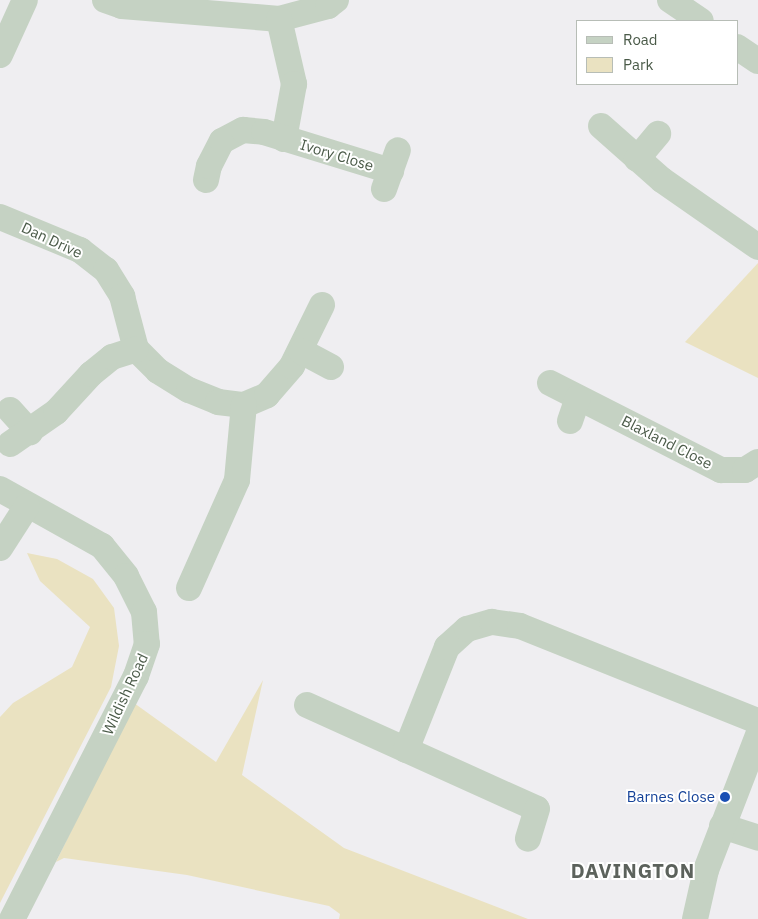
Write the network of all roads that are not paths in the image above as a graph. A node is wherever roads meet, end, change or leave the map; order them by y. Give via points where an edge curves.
1 (25, 0) edge
2 (105, 0) edge
3 (336, 0) edge
4 (670, 0) edge
5 (279, 18) junction
6 (700, 20) edge
7 (738, 47) edge
8 (0, 55) edge
9 (758, 61) edge
10 (601, 126) dead end
11 (658, 134) dead end
12 (284, 139) junction
13 (637, 159) junction
14 (391, 170) dead end
15 (206, 180) dead end
16 (0, 217) edge
17 (758, 247) edge
18 (322, 305) dead end
19 (136, 348) junction
20 (300, 351) junction
21 (331, 367) dead end
22 (550, 383) dead end
23 (244, 405) junction
24 (10, 410) dead end
25 (758, 462) edge
26 (0, 490) edge
27 (27, 506) junction
28 (0, 548) edge
29 (189, 588) dead end
30 (307, 705) dead end
31 (758, 721) edge
32 (758, 736) edge
33 (406, 750) junction
34 (722, 826) junction
35 (758, 838) edge
36 (528, 839) dead end
37 (12, 919) edge
38 (695, 919) edge

1 - 8 street
2 - 5 street via 122,6
3 - 5 street via 328,6
4 - 6 street
5 - 12 street, Ivory Close via 294,84
7 - 9 street
10 - 13 street
11 - 13 street
12 - 14 street, Ivory Close
12 - 15 street, Ivory Close via 264,132 243,130 222,141 209,166
13 - 17 street
16 - 19 street, Dan Drive via 80,250 106,270 122,296
18 - 20 street
19 - 23 street, Dan Drive via 158,371 190,390 218,402
19 - 24 street via 112,357 91,374 56,412 20,438
20 - 21 street
20 - 23 street via 267,395
22 - 25 street, Blaxland Close via 574,409 720,470 744,470
23 - 29 street via 237,480 201,543
26 - 27 street, Wildish Road
27 - 28 street
27 - 37 street, Wildish Road via 102,546 126,576 144,612 147,644 136,676
30 - 33 street
31 - 33 street via 520,626 492,622 467,629 447,647
32 - 34 street
33 - 36 street via 537,810
34 - 35 street
34 - 38 street via 706,870

